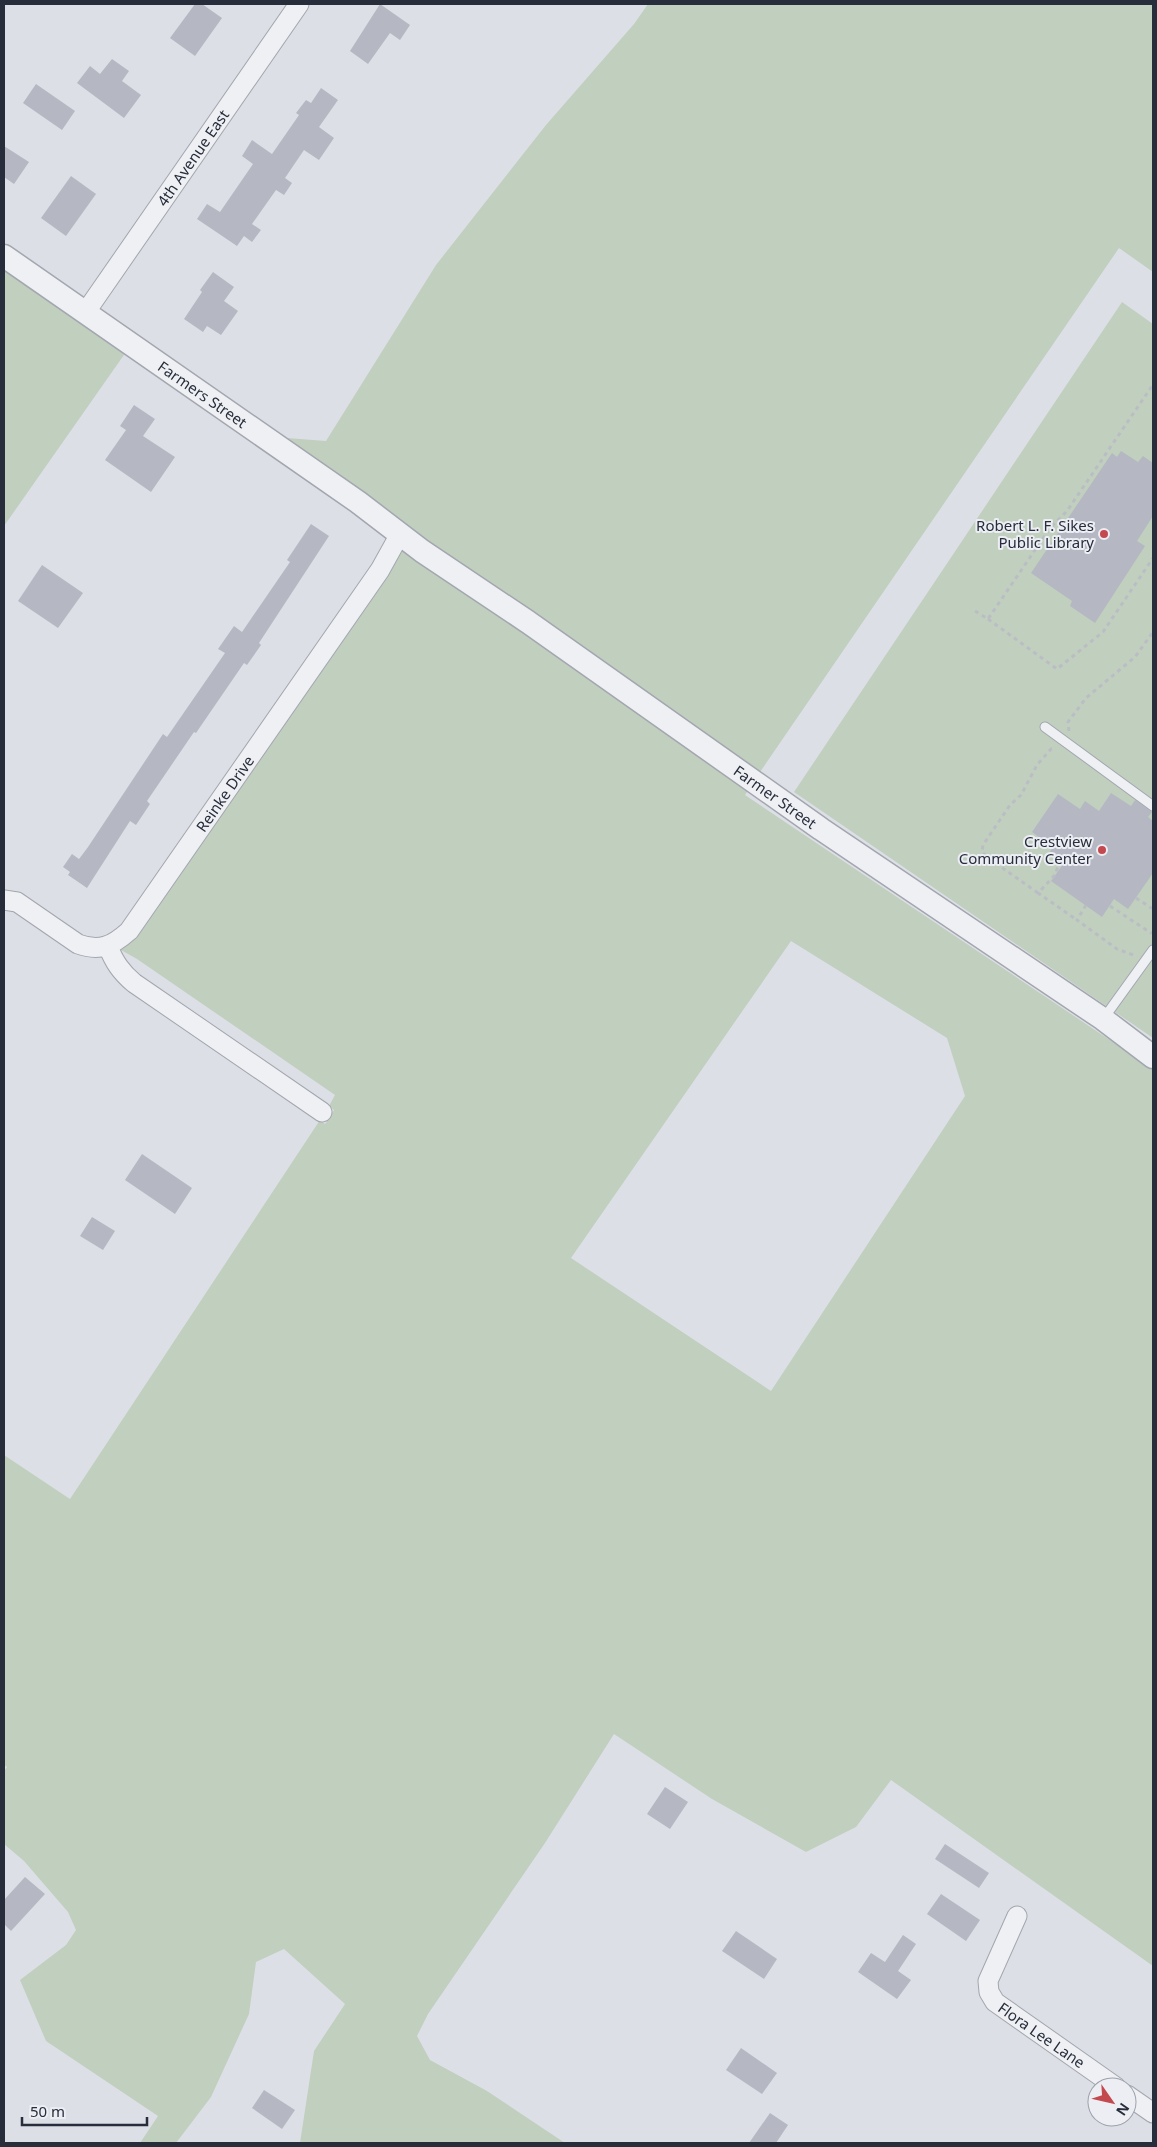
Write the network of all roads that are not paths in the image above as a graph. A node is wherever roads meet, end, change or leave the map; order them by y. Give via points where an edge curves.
1 (299, 4) edge
2 (4, 256) edge
3 (85, 313) junction
4 (400, 534) junction
5 (1045, 728) dead end
6 (1153, 806) edge
7 (4, 900) edge
8 (108, 946) junction
9 (1153, 950) edge
10 (1103, 1020) junction
11 (1153, 1057) edge
12 (322, 1112) dead end
13 (1017, 1916) dead end
14 (1102, 2077) edge
15 (1137, 2102) edge
16 (1153, 2113) edge

1 - 3 street, 4th Avenue East
2 - 3 street, Farmers Street
3 - 4 street, Farmers Street
4 - 8 street, Reinke Drive via 380,570 129,931
4 - 10 street, Farmer Street via 821,829
5 - 6 lane
7 - 8 street via 17,902 78,944 89,948
8 - 12 street via 114,961 134,983
9 - 10 lane
10 - 11 street, Farmer Street
13 - 14 street, Flora Lee Lane via 991,1971 989,1992 995,2002
15 - 16 street

